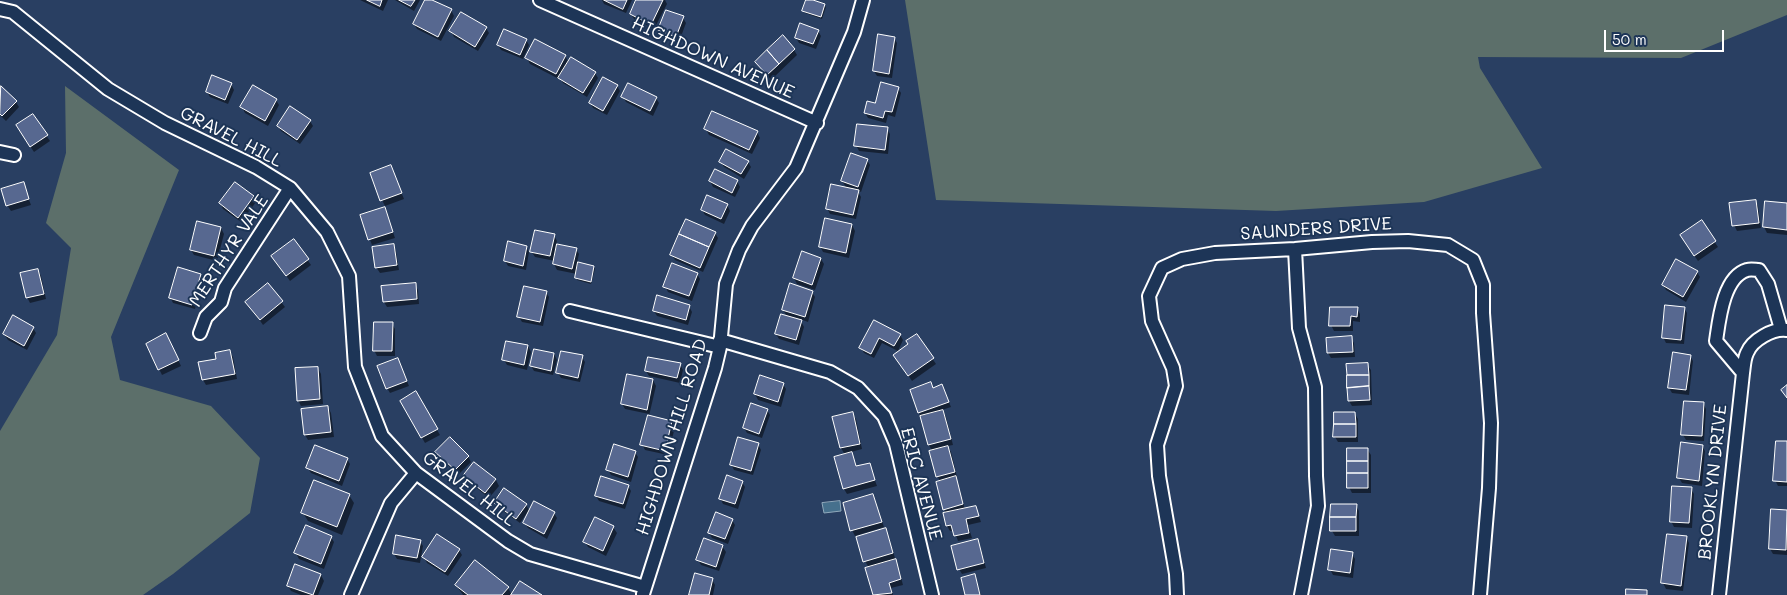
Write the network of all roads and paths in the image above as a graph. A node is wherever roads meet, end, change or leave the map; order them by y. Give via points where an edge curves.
1 (540, 0) edge
2 (863, 0) edge
3 (0, 9) edge
4 (817, 122) junction
5 (0, 152) edge
6 (14, 154) dead end
7 (290, 188) junction
8 (1295, 249) junction
9 (570, 311) dead end
10 (1784, 330) edge
11 (200, 333) dead end
12 (720, 343) junction
13 (1743, 373) junction
14 (416, 473) junction
15 (643, 591) edge
16 (351, 595) edge
17 (932, 595) edge
18 (1177, 595) edge
19 (1301, 595) edge
20 (1480, 595) edge
21 (1719, 595) edge

1 - 4 street, HIGHDOWN AVENUE
2 - 4 street, HIGHDOWN HILL ROAD via 854,32
3 - 7 street, GRAVEL HILL via 13,12 108,88 165,123 256,167
4 - 12 street, HIGHDOWN HILL ROAD via 796,168 752,226 739,250 726,284
5 - 6 street
7 - 11 street, MERTHYR VALE via 225,288 221,302 206,317
7 - 14 street, GRAVEL HILL via 327,232 349,276 356,367 382,436
8 - 18 street, SAUNDERS DRIVE via 1215,253 1182,259 1162,268 1149,296 1152,321 1173,368 1176,386 1157,445
8 - 19 street via 1299,328 1315,387 1318,506
8 - 20 street, SAUNDERS DRIVE via 1408,241 1448,245 1473,260 1483,285 1491,423
9 - 12 street, ERIC AVENUE
10 - 13 street, BROOKLYN DRIVE via 1763,335 1747,352
10 - 13 street, BROOKLYN DRIVE via 1760,270 1747,270 1733,280 1721,307 1716,341
12 - 15 street, HIGHDOWN HILL ROAD via 715,368
12 - 17 street, ERIC AVENUE via 830,372 858,388 884,416 896,444
13 - 21 street, BROOKLYN DRIVE
14 - 15 street, GRAVEL HILL via 530,554
14 - 16 street via 391,503

